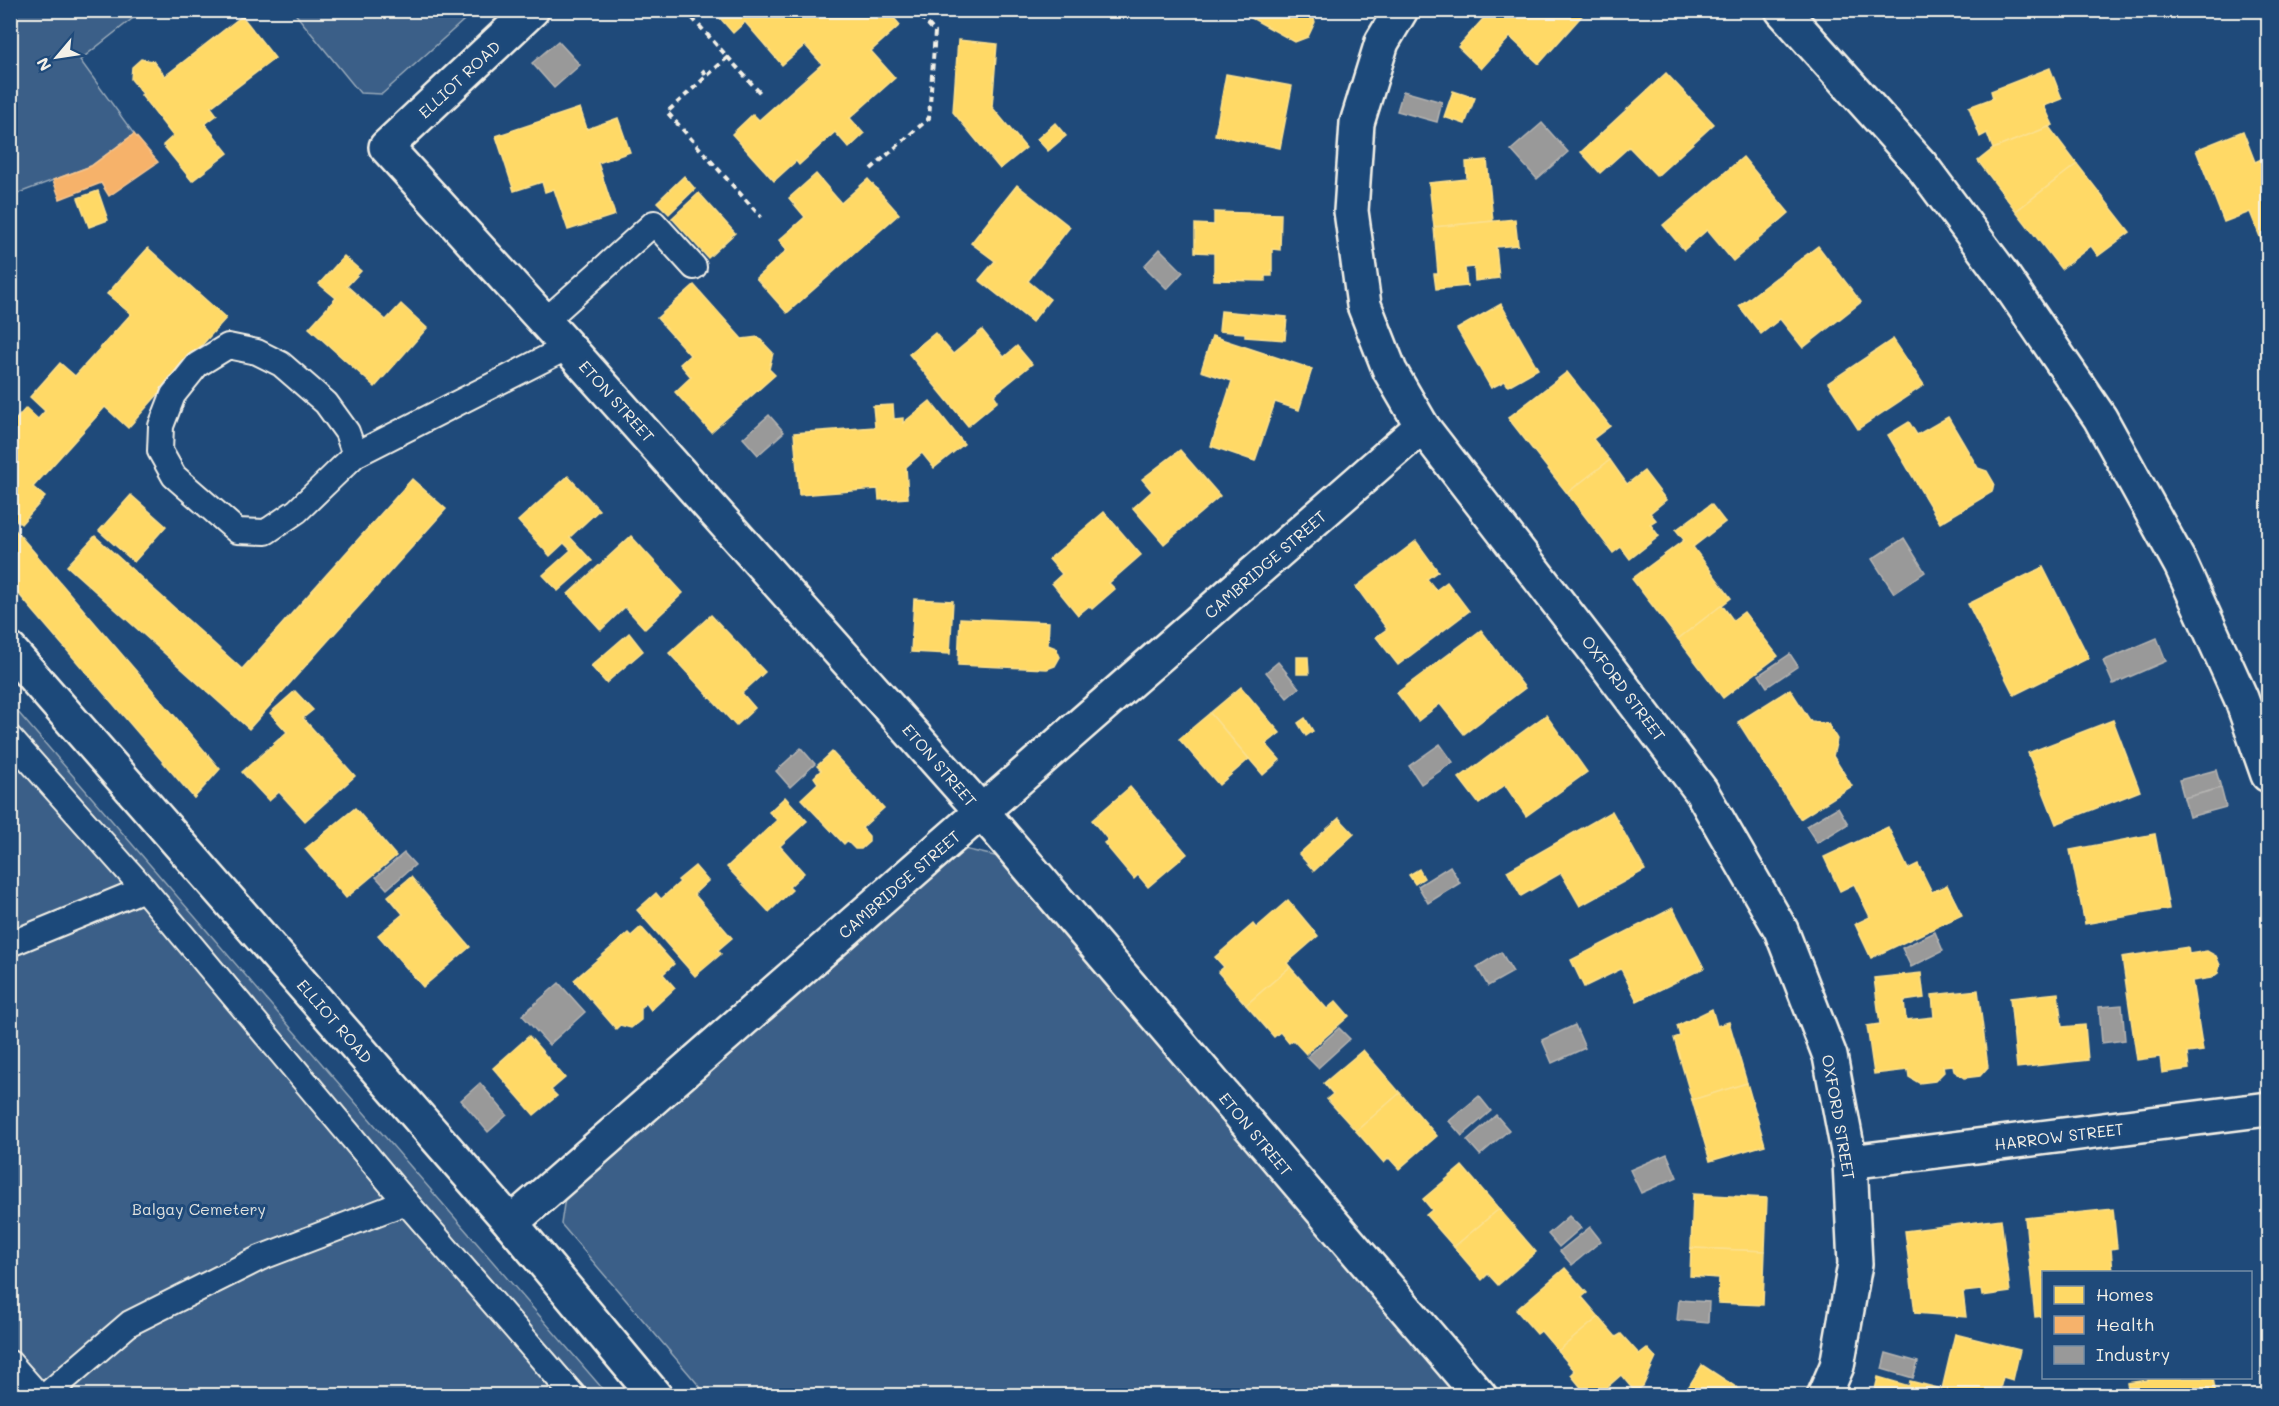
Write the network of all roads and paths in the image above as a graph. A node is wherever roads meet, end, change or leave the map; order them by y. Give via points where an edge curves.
1 (532, 10) edge
2 (685, 10) edge
3 (915, 10) edge
4 (1401, 10) edge
5 (1782, 10) edge
6 (728, 57) junction
7 (702, 70) dead end
8 (708, 76) junction
9 (762, 95) dead end
10 (386, 147) joint
11 (871, 169) dead end
12 (761, 217) dead end
13 (694, 267) dead end
14 (545, 321) junction
15 (568, 346) junction
16 (1422, 426) junction
17 (355, 455) junction
18 (10, 650) edge
19 (10, 738) edge
20 (2268, 775) edge
21 (982, 812) junction
22 (144, 889) junction
23 (10, 944) edge
24 (2268, 1109) edge
25 (1850, 1162) junction
26 (405, 1202) junction
27 (511, 1223) junction
28 (10, 1363) edge
29 (39, 1395) edge
30 (45, 1395) edge
31 (574, 1395) edge
32 (655, 1395) edge
33 (1480, 1395) edge
34 (1824, 1395) edge

1 - 10 street, ELLIOT ROAD
2 - 6 path
3 - 11 path via 935,32 929,118
4 - 16 street, OXFORD STREET via 1382,42 1357,123 1351,211 1364,305 1390,371
5 - 20 street via 1922,165 2100,418 2181,565 2241,698
6 - 8 path
6 - 9 path
7 - 8 path
8 - 12 path via 667,112
10 - 14 street, ETON STREET
13 - 14 lane via 654,223
14 - 15 street, ETON STREET
15 - 17 lane
15 - 21 street, ETON STREET
16 - 21 street, CAMBRIDGE STREET
16 - 25 street, OXFORD STREET via 1701,791 1781,930 1830,1056
17 - 17 lane via 347,432 326,403 282,364 257,352 228,346 197,365 173,395 161,426 160,451 174,476 237,531 266,532 297,511
18 - 27 street, ELLIOT ROAD
19 - 22 lane
21 - 27 street, CAMBRIDGE STREET
21 - 33 street, ETON STREET
22 - 23 lane
22 - 26 lane
24 - 25 street, HARROW STREET
25 - 34 street, OXFORD STREET via 1856,1264 1837,1366
26 - 30 lane via 260,1258 130,1323
26 - 31 lane
27 - 32 street, ELLIOT ROAD
28 - 29 lane

